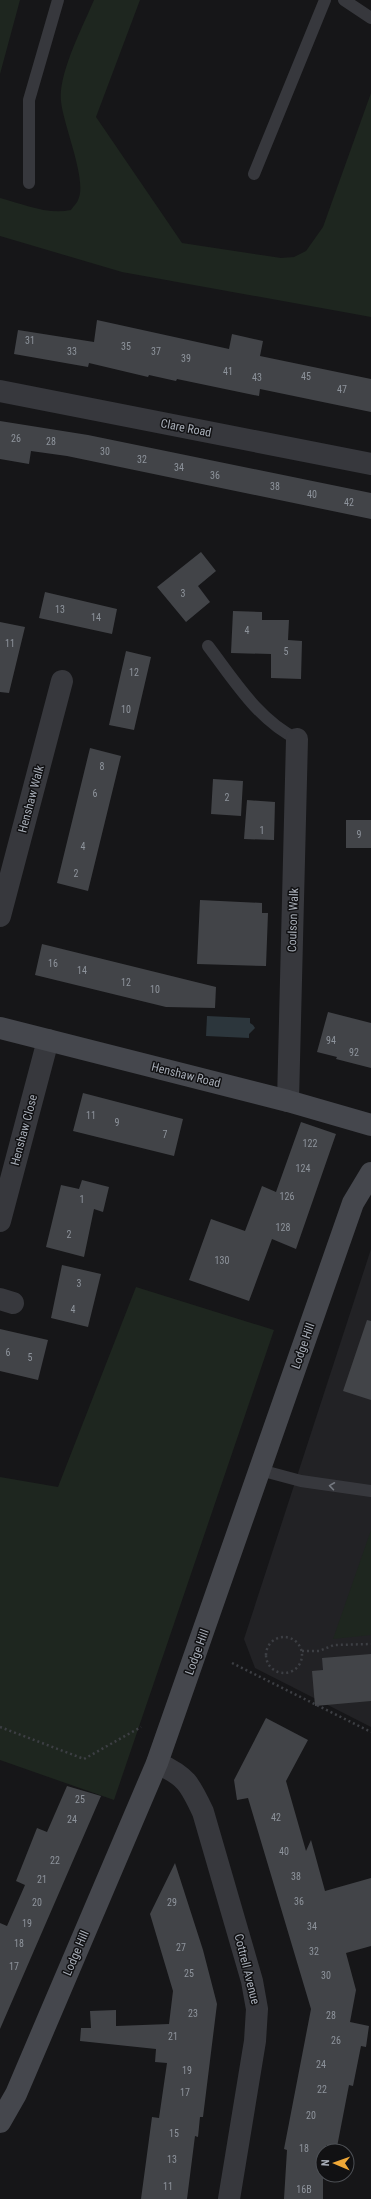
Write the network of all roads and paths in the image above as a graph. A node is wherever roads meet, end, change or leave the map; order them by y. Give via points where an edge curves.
1 (58, 0) edge
2 (325, 0) edge
3 (344, 0) edge
4 (371, 18) edge
5 (254, 174) dead end
6 (29, 183) dead end
7 (0, 391) edge
8 (371, 464) edge
9 (208, 646) dead end
10 (62, 681) dead end
11 (298, 739) joint
12 (0, 916) edge
13 (0, 1028) edge
14 (48, 1040) junction
15 (288, 1101) junction
16 (371, 1125) edge
17 (371, 1173) edge
18 (0, 1221) edge
19 (260, 1470) junction
20 (371, 1492) edge
21 (371, 1644) edge
22 (302, 1651) junction
23 (232, 1663) dead end
24 (142, 1726) dead end
25 (0, 1727) edge
26 (371, 1732) edge
27 (157, 1763) junction
28 (0, 2122) edge
29 (229, 2199) edge

1 - 6 lane via 29,100
2 - 5 lane
3 - 4 lane
7 - 8 street, Clare Road
9 - 11 lane via 250,701 280,730
10 - 12 street, Henshaw Walk
11 - 15 street, Coulson Walk
13 - 14 main road, Henshaw Road
14 - 15 main road, Henshaw Road
14 - 18 street, Henshaw Close
15 - 16 main road, Henshaw Road
17 - 19 main road, Lodge Hill via 353,1203
20 -> 19 lane via 301,1481
19 - 27 main road, Lodge Hill
21 - 22 path via 334,1645 319,1651
22 - 22 path via 293,1639 281,1636 270,1642 265,1653 268,1664 276,1672 288,1673 298,1667
23 - 26 path
24 - 25 path via 84,1760
27 - 28 main road, Lodge Hill via 16,2094
27 - 29 street, Cottrell Avenue via 179,1773 192,1788 203,1812 252,1980 257,2009 255,2041

